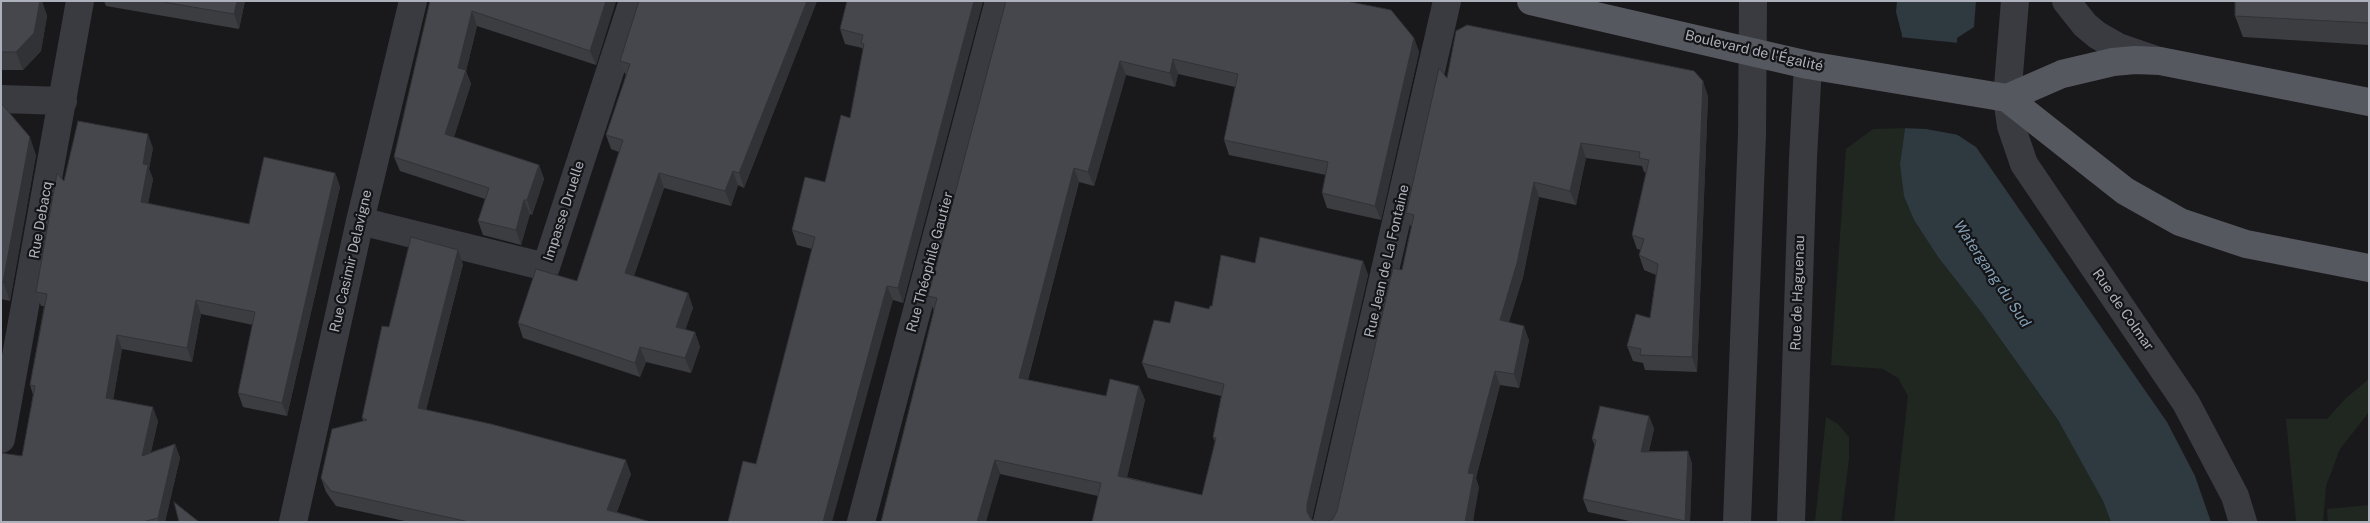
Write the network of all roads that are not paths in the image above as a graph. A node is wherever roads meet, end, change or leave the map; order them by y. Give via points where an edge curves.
1 (80, 1) edge
2 (413, 1) edge
3 (633, 1) edge
4 (999, 1) edge
5 (1447, 1) edge
6 (1531, 1) edge
7 (1753, 1) edge
8 (2015, 1) edge
9 (2066, 1) edge
10 (1752, 54) junction
11 (2160, 61) junction
12 (1808, 65) junction
13 (2007, 98) junction
14 (1, 99) edge
15 (63, 100) junction
16 (2369, 102) edge
17 (360, 221) junction
18 (2369, 268) edge
19 (1, 439) edge
20 (1736, 514) edge
21 (293, 522) edge
22 (861, 522) edge
23 (1327, 522) edge
24 (1791, 522) edge
25 (2243, 522) edge

1 - 15 street, Rue Debacq
2 - 17 street, Rue Casimir Delavigne
3 - 17 street, Impasse Druelle via 546,267
4 - 22 street, Rue Théophile Gautier
5 - 23 street, Rue Jean de La Fontaine
6 - 10 main road, Boulevard de l'Égalité
7 - 10 street
8 - 13 street, Rue de Colmar
9 - 11 street via 2097,35 2118,47
10 - 12 main road, Boulevard de l'Égalité
10 - 20 street via 1752,134
11 - 13 main road via 2127,60 2086,68
11 - 16 main road
12 - 13 main road, Boulevard de l'Égalité
12 - 24 street, Rue de Haguenau
13 - 18 main road via 2125,191 2180,222 2246,244
13 - 25 street, Rue de Colmar via 2011,126 2024,164 2186,403 2235,496
14 - 15 street
15 - 19 street, Rue Debacq
17 - 21 street, Rue Casimir Delavigne

